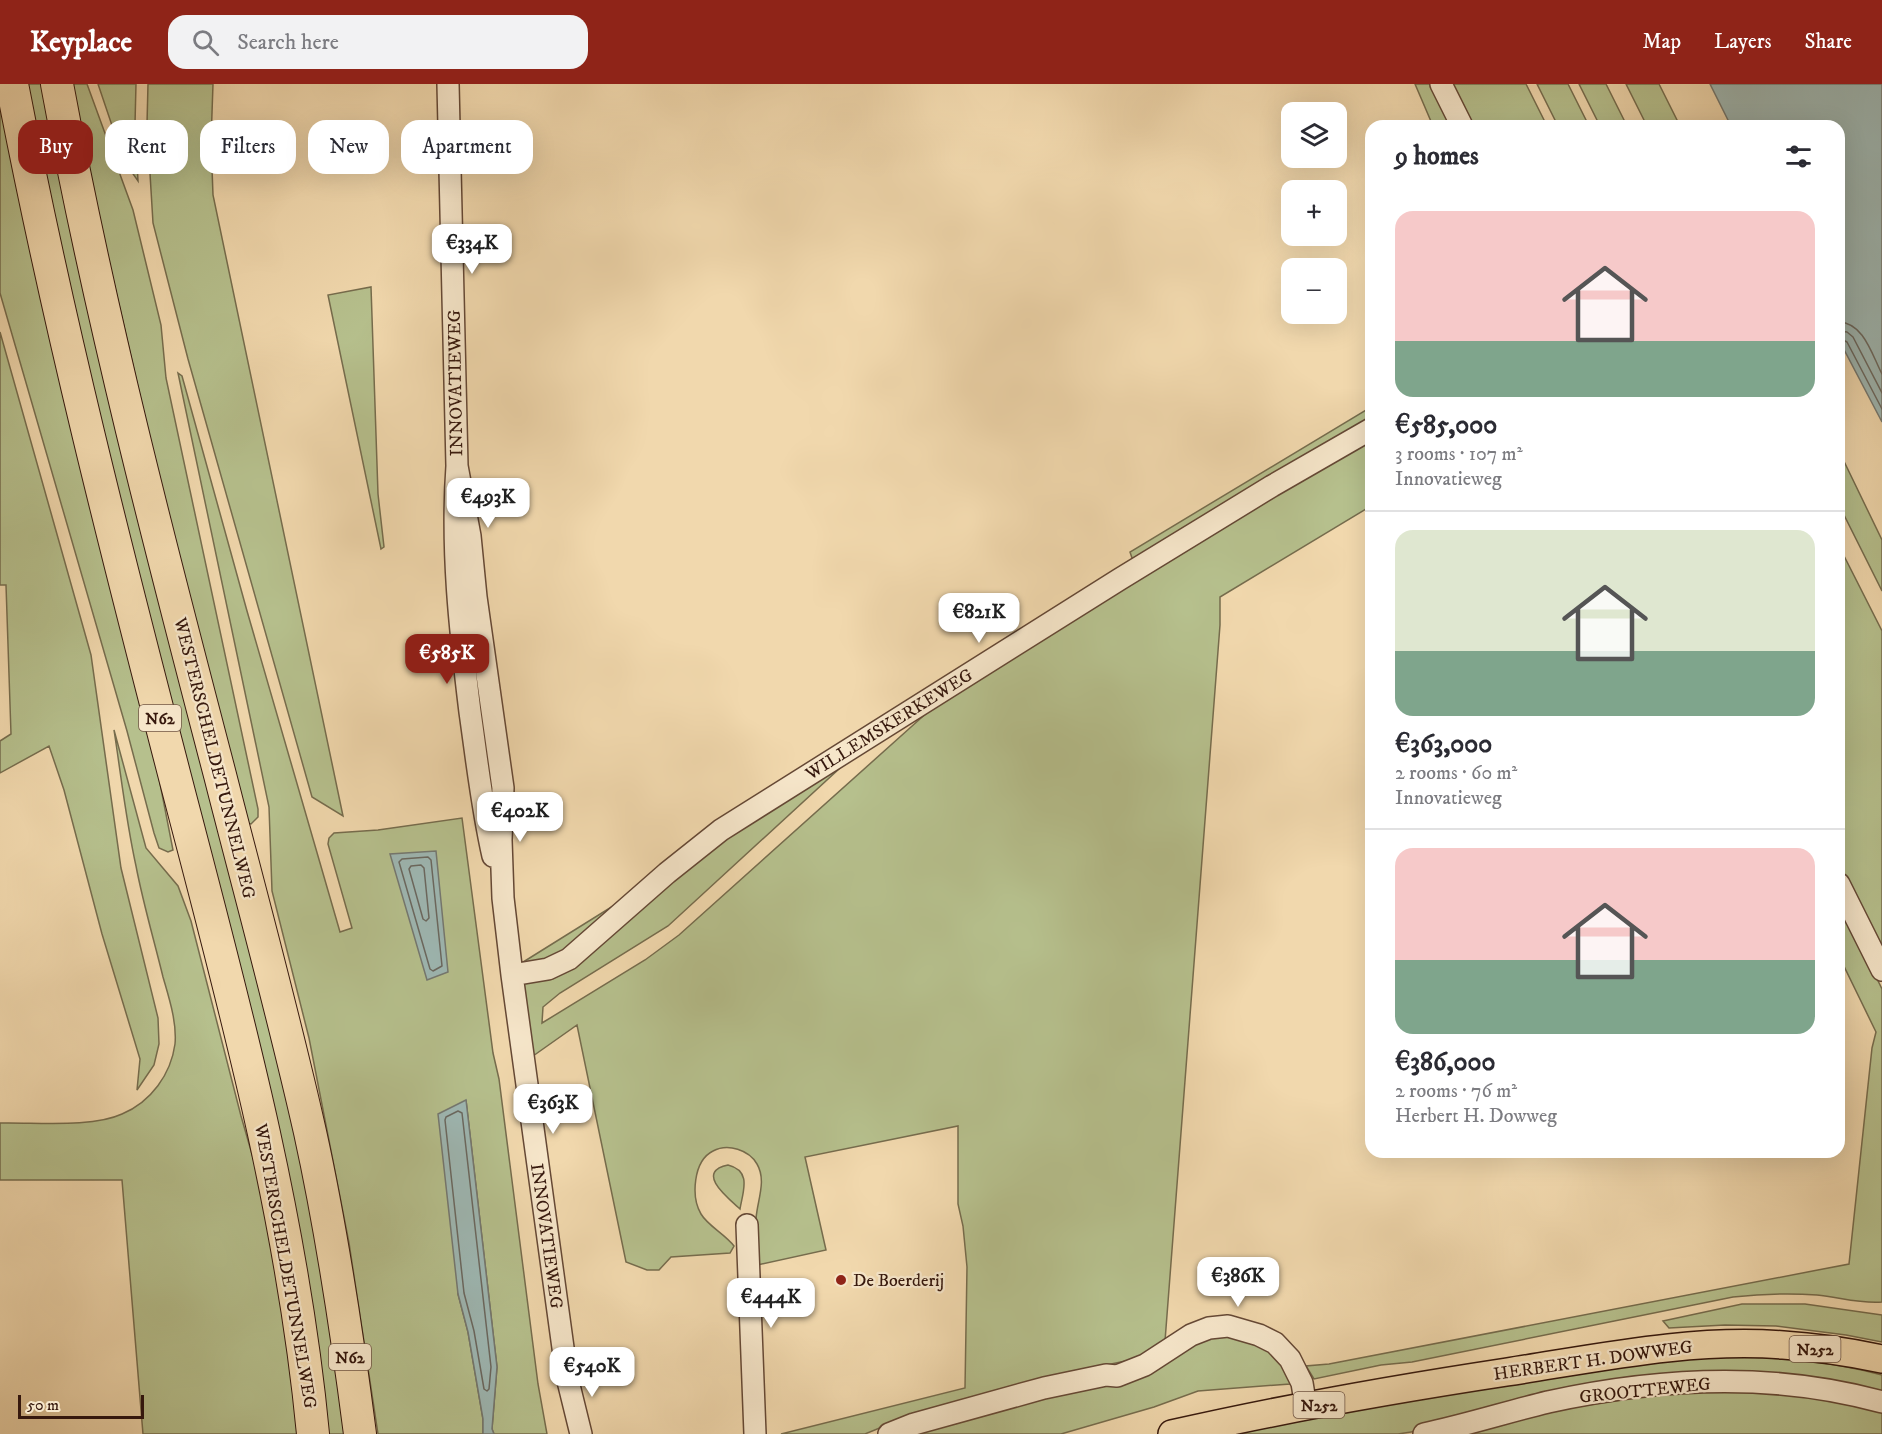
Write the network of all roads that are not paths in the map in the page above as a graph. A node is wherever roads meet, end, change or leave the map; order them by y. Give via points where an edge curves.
1 (12, 84) edge
2 (57, 84) edge
3 (448, 84) edge
4 (1441, 84) edge
5 (1459, 120) edge
6 (1365, 432) edge
7 (1845, 896) edge
8 (1882, 970) edge
9 (512, 975) junction
10 (747, 1225) dead end
11 (1882, 1359) edge
12 (1882, 1402) edge
13 (1306, 1407) junction
14 (1460, 1430) edge
15 (582, 1433) edge
16 (314, 1434) edge
17 (360, 1434) edge
18 (755, 1434) edge
19 (889, 1434) edge
20 (1172, 1434) edge
21 (1424, 1434) edge

1 - 16 highway, WESTERSCHELDETUNNELWEG / N62 via 48,263 104,499 264,1132 304,1354
2 - 17 highway, WESTERSCHELDETUNNELWEG / N62 via 133,429 310,1134 338,1281
3 - 9 street, INNOVATIEWEG via 457,466 454,506 466,588 483,810 503,898
4 - 5 street
6 - 9 street, WILLEMSKERKEWEG via 1120,579 721,830 569,959 548,969
7 - 8 street
9 - 15 street, INNOVATIEWEG via 567,1377
10 - 18 street
11 - 13 main road, HERBERT H. DOWWEG / N252 via 1783,1345 1708,1345 1465,1378
12 - 14 street, GROOTTEWEG via 1835,1390 1790,1385 1687,1382 1550,1402
13 - 19 street via 1302,1383 1290,1359 1275,1343 1228,1326 1191,1335 1145,1365 1117,1376 1044,1388
13 - 20 main road, HERBERT H. DOWWEG / N252
14 - 21 street, GROOTTEWEG

